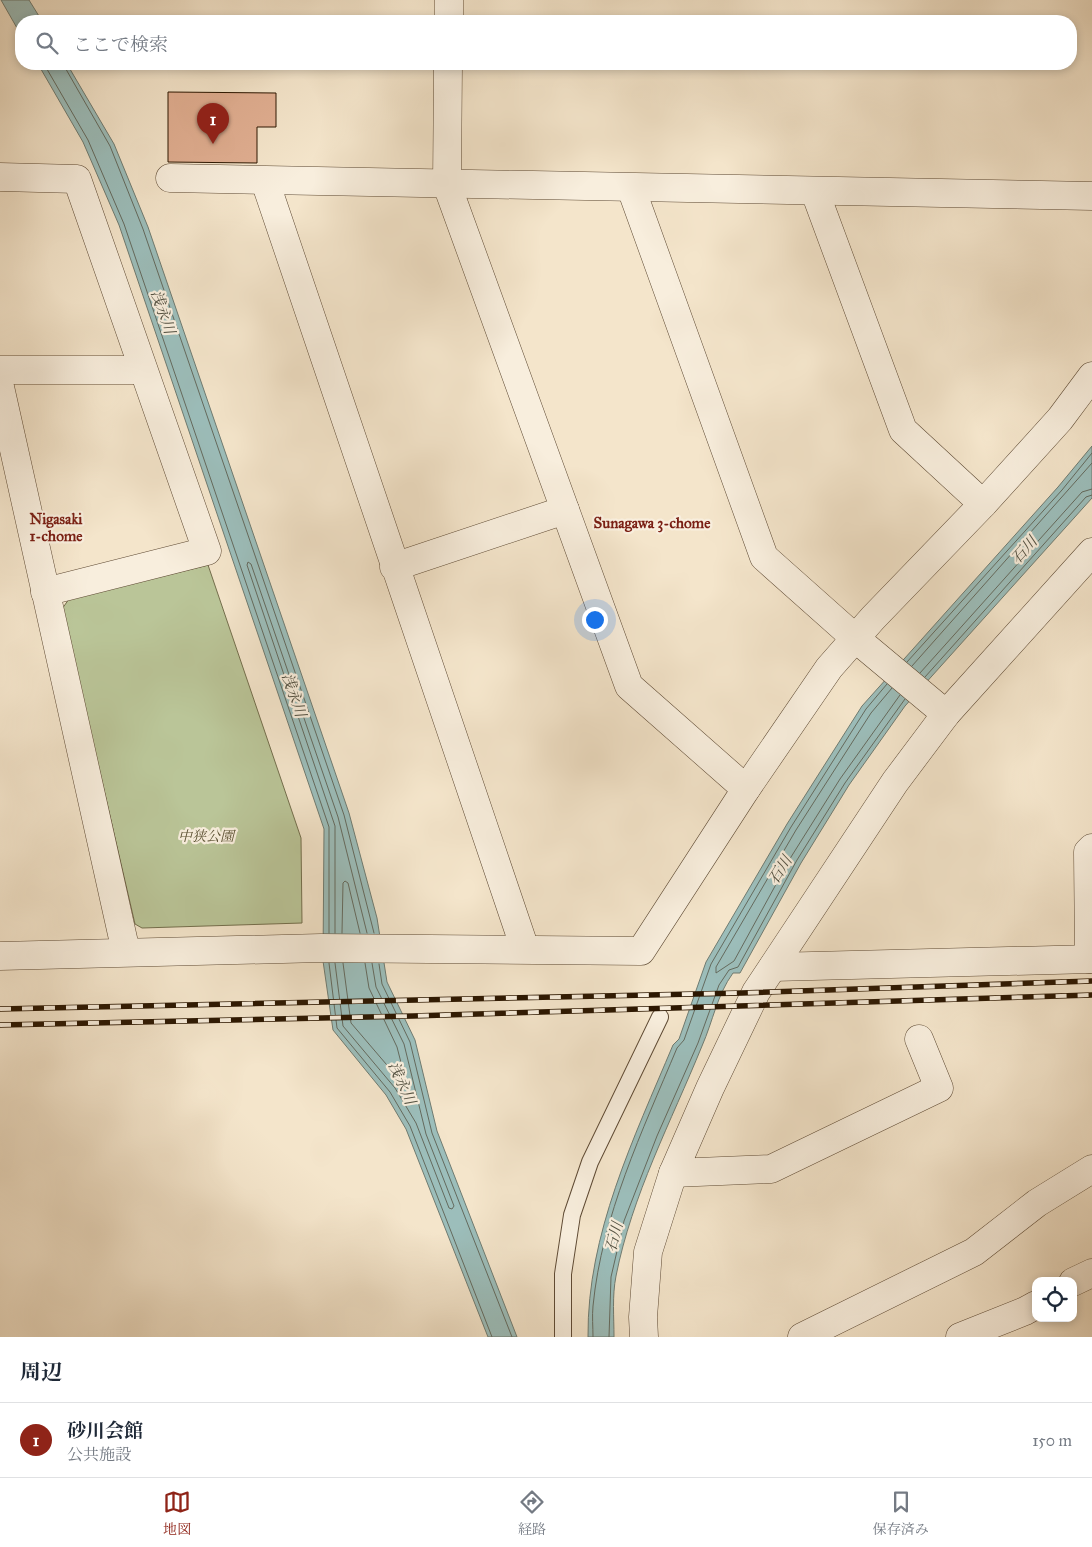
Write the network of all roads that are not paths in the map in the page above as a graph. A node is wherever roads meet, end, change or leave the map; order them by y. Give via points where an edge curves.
1 (449, 0) edge
2 (449, 15) edge
3 (448, 70) edge
4 (0, 177) edge
5 (170, 178) dead end
6 (266, 181) junction
7 (447, 185) junction
8 (631, 188) junction
9 (815, 192) junction
10 (1092, 196) edge
11 (0, 370) edge
12 (143, 370) junction
13 (1092, 376) edge
14 (0, 387) edge
15 (983, 504) junction
16 (565, 510) junction
17 (1092, 552) edge
18 (394, 567) junction
19 (45, 592) junction
20 (855, 638) junction
21 (946, 714) junction
22 (746, 789) junction
23 (1092, 848) edge
24 (525, 949) junction
25 (126, 952) junction
26 (0, 956) edge
27 (1090, 959) edge
28 (773, 966) junction
29 (660, 1017) dead end
30 (919, 1039) dead end
31 (1092, 1169) edge
32 (673, 1173) junction
33 (1092, 1273) edge
34 (1077, 1280) edge
35 (1032, 1307) edge
36 (563, 1337) edge
37 (644, 1337) edge
38 (802, 1337) edge
39 (960, 1337) edge

1 - 2 street
3 - 7 street
4 - 12 street via 77,179
5 - 6 street
6 - 7 street
6 - 18 street
7 - 8 street
7 - 16 street
8 - 9 street
8 - 20 street via 764,557
9 - 10 street
9 - 15 street via 903,430
11 - 12 street
12 - 19 street via 207,551
13 - 15 street via 1060,418
14 - 19 street
15 - 20 street
16 - 18 street
16 - 22 street via 629,686
17 - 21 street
18 - 24 street
19 - 25 street
20 - 21 street
20 - 22 street via 829,668
21 - 28 street via 895,782
22 - 24 street via 641,951
23 - 27 street via 1088,852
24 - 25 street via 321,948
25 - 26 street
27 - 28 street
28 - 32 street via 748,1006
29 - 36 lane via 590,1162 572,1215 563,1274
30 - 32 street via 940,1088 771,1169
31 - 38 street via 1037,1203 974,1252
32 - 37 street via 648,1252
33 - 34 street
35 - 39 street

